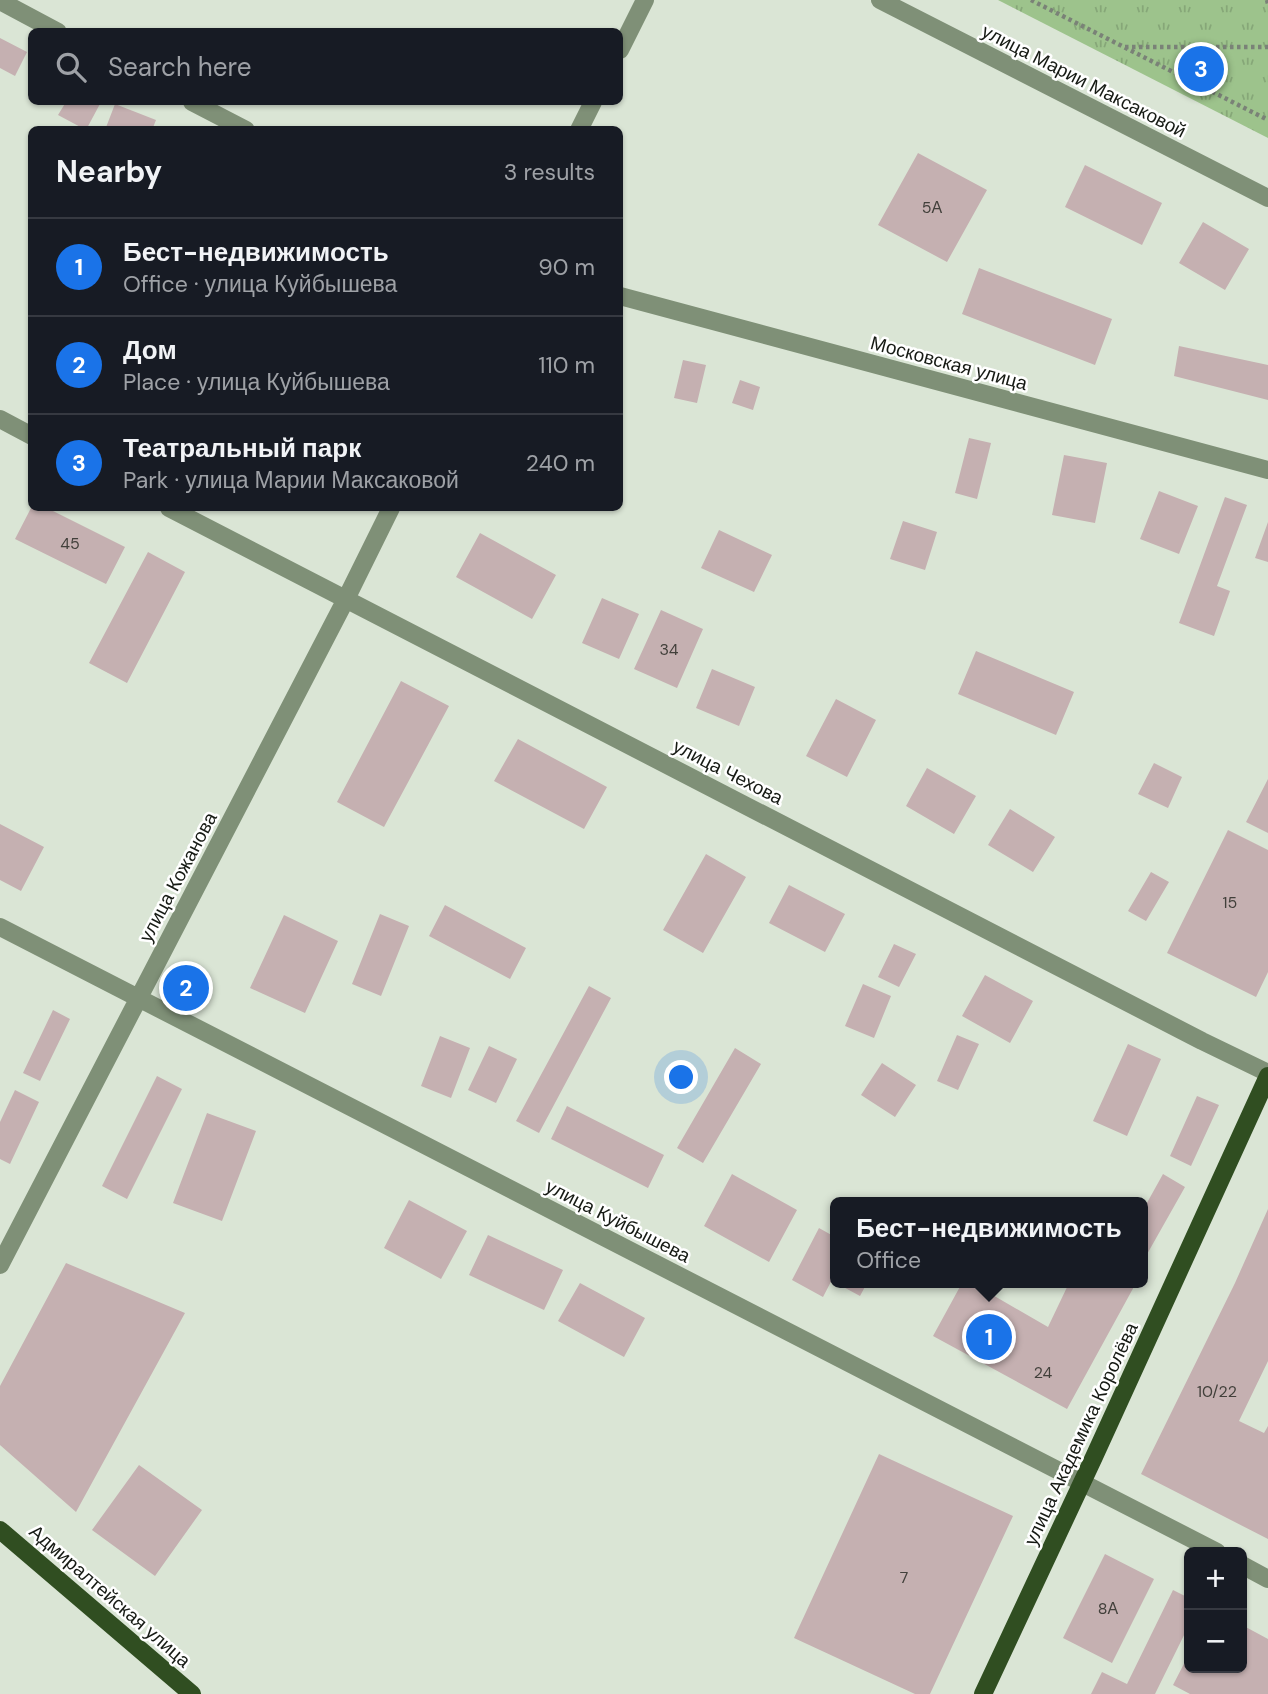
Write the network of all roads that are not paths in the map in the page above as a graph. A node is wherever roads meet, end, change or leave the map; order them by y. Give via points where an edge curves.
1 (645, 0) edge
2 (880, 0) edge
3 (0, 1) edge
4 (51, 28) edge
5 (623, 44) edge
6 (198, 105) edge
7 (592, 105) edge
8 (238, 126) edge
9 (581, 126) edge
10 (1268, 198) edge
11 (623, 297) edge
12 (0, 419) edge
13 (28, 434) edge
14 (1268, 470) edge
15 (175, 511) edge
16 (390, 511) edge
17 (346, 599) junction
18 (0, 928) edge
19 (138, 999) junction
20 (1268, 1074) edge
21 (0, 1265) edge
22 (1082, 1482) junction
23 (0, 1530) edge
24 (1207, 1547) edge
25 (1247, 1568) edge
26 (1268, 1579) edge
27 (192, 1694) edge
28 (983, 1694) edge

1 - 5 street
2 - 10 street, улица Марии Максаковой
3 - 4 street
6 - 8 street
7 - 9 street
11 - 14 street, Московская улица
12 - 13 street
15 - 17 street, улица Чехова
16 - 17 street, улица Кожанова
17 - 19 street, улица Кожанова
17 - 20 street, улица Чехова
18 - 19 street, улица Куйбышева
19 - 21 street, улица Кожанова
19 - 22 street, улица Куйбышева
20 - 22 main road, улица Академика Королёва
22 - 24 street, улица Куйбышева
22 - 28 main road, улица Академика Королёва
23 - 27 main road, Адмиралтейская улица
25 - 26 street

